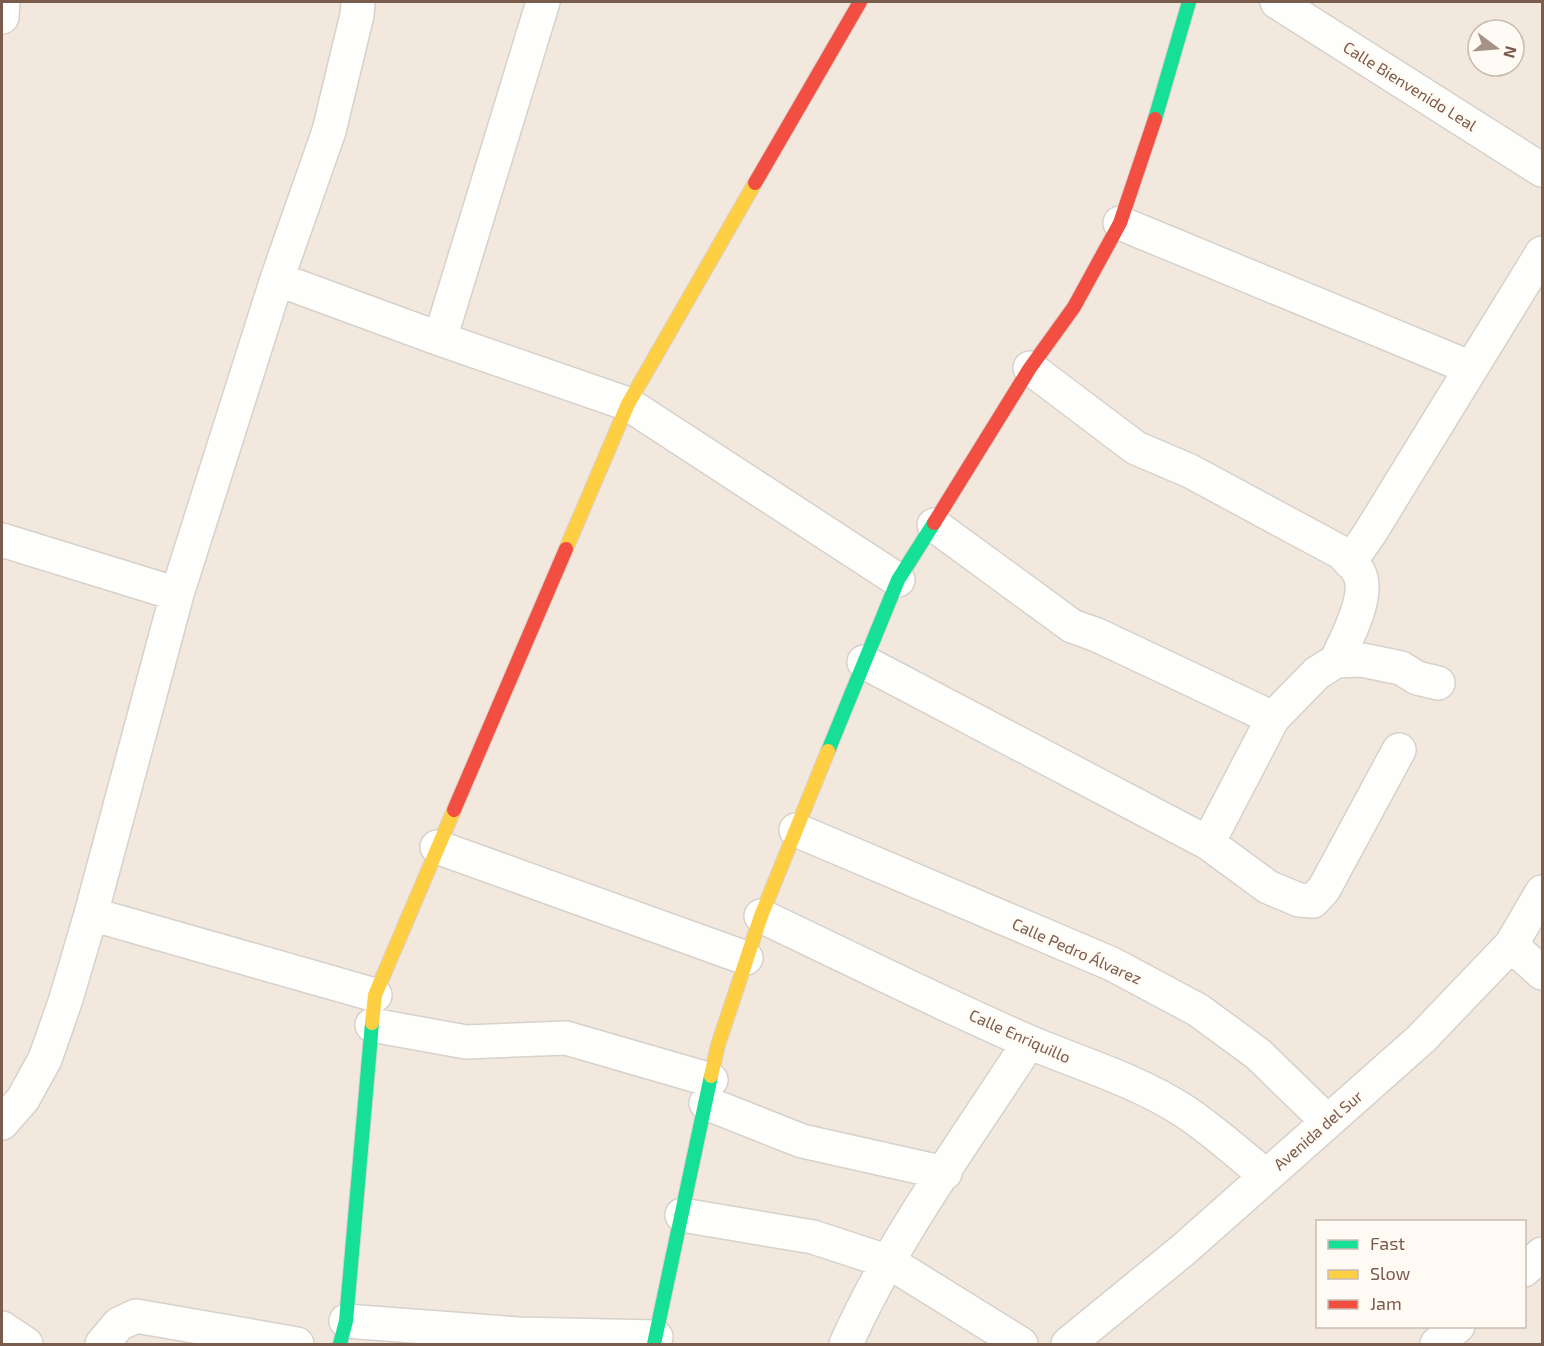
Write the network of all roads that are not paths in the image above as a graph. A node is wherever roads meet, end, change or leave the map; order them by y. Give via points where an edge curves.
1 (3, 2) edge
2 (358, 2) edge
3 (543, 2) edge
4 (860, 2) edge
5 (1189, 2) edge
6 (1277, 2) edge
7 (2, 17) edge
8 (1542, 170) edge
9 (1120, 223) junction
10 (1542, 253) edge
11 (277, 279) junction
12 (440, 339) junction
13 (1030, 368) junction
14 (1472, 368) junction
15 (627, 404) junction
16 (934, 525) junction
17 (2, 540) edge
18 (1350, 562) junction
19 (898, 580) junction
20 (177, 594) junction
21 (1336, 661) junction
22 (864, 662) junction
23 (1438, 683) dead end
24 (1273, 718) junction
25 (1399, 750) dead end
26 (796, 830) junction
27 (1208, 843) junction
28 (437, 847) junction
29 (1542, 892) edge
30 (91, 914) junction
31 (761, 916) junction
32 (1511, 945) junction
33 (746, 958) junction
34 (1542, 973) edge
35 (374, 1010) junction
36 (1029, 1042) junction
37 (708, 1092) junction
38 (1327, 1121) junction
39 (2, 1123) edge
40 (945, 1173) junction
41 (1266, 1176) junction
42 (682, 1215) junction
43 (1542, 1254) edge
44 (889, 1262) junction
45 (1526, 1268) edge
46 (2, 1328) edge
47 (1456, 1328) edge
48 (343, 1333) edge
49 (518, 1339) edge
50 (655, 1341) edge
51 (26, 1344) edge
52 (102, 1344) edge
53 (297, 1344) edge
54 (846, 1344) edge
55 (1021, 1344) edge
56 (1068, 1344) edge
57 (1437, 1344) edge

1 - 7 street
2 - 11 street via 329,131
3 - 12 street
4 - 15 street
5 - 9 street
6 - 8 street, Calle Bienvenido Leal
9 - 13 street via 1074,307
9 - 14 street
10 - 14 street
11 - 12 street
11 - 20 street
12 - 15 street
13 - 16 street
13 - 18 street via 1136,448 1190,471
14 - 18 street
15 - 19 street
15 - 28 street
16 - 19 street
16 - 24 street via 1072,626
17 - 20 street
18 - 21 street via 1359,572 1362,592
19 - 22 street
20 - 30 street
21 - 23 street via 1362,660 1401,668 1417,678
21 - 24 street via 1317,673
22 - 26 street
22 - 27 street
24 - 27 street
25 - 27 street via 1335,871 1314,901 1299,900 1268,887
26 - 31 street
26 - 38 street, Calle Pedro Álvarez via 1112,964 1197,1010 1258,1054
28 - 33 street
28 - 35 street
29 - 32 street, Avenida del Sur
30 - 35 street
30 - 39 street via 45,1059 23,1099
31 - 33 street
31 - 36 street, Calle Enriquillo
32 - 34 street
32 - 38 street, Avenida del Sur via 1421,1039
33 - 37 street via 718,1045
35 - 37 street via 466,1042 566,1038
35 - 48 street
36 - 40 street
36 - 41 street, Calle Enriquillo via 1116,1077 1183,1110
37 - 40 street via 802,1141
37 - 42 street
38 - 41 street, Avenida del Sur
40 - 44 street
41 - 56 street, Avenida del Sur
42 - 44 street via 813,1237
42 - 50 street
43 - 45 street
44 - 54 street via 866,1299
44 - 55 street
46 - 51 street
47 - 57 street
48 - 49 street
49 - 50 street
52 - 53 street via 118,1324 136,1316

